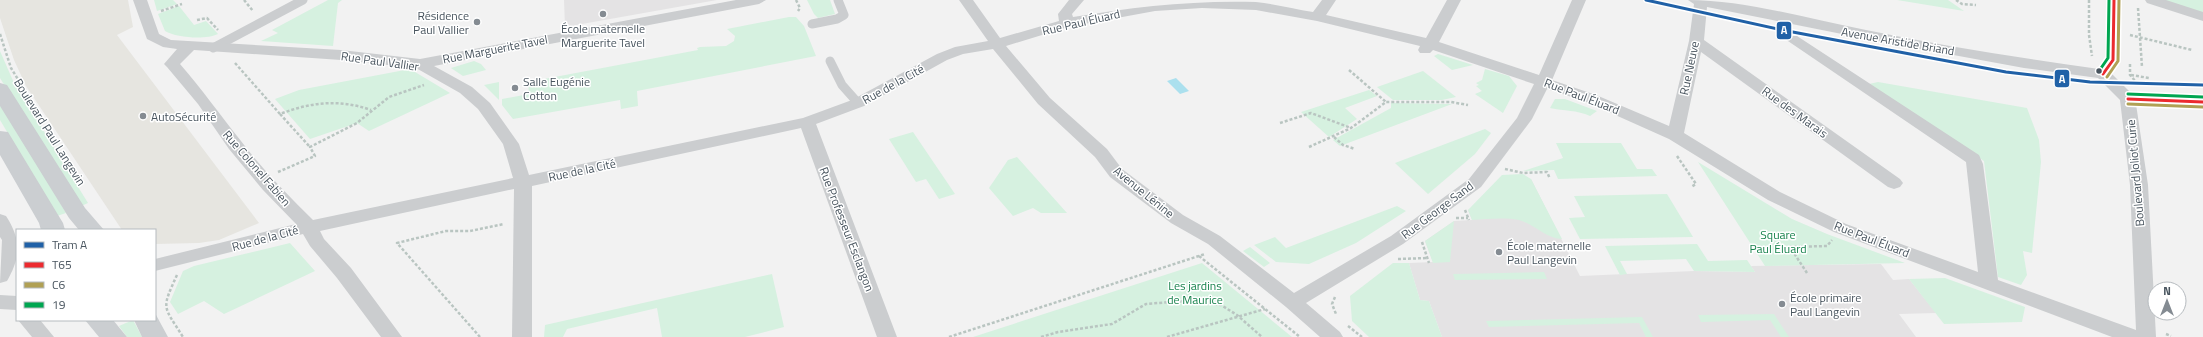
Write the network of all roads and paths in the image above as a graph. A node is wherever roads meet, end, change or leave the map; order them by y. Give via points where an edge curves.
1 (140, 0) edge
2 (303, 0) edge
3 (759, 0) edge
4 (796, 0) edge
5 (838, 0) edge
6 (966, 0) edge
7 (1076, 0) edge
8 (1329, 0) edge
9 (1454, 0) edge
10 (1579, 0) edge
11 (1956, 0) edge
12 (2089, 0) edge
13 (2114, 0) edge
14 (1698, 1) edge
15 (1204, 2) edge
16 (2146, 2) edge
17 (182, 4) dead end
18 (1976, 4) dead end
19 (798, 11) dead end
20 (155, 14) dead end
21 (1317, 17) junction
22 (2203, 17) edge
23 (197, 20) dead end
24 (1066, 23) junction
25 (812, 24) dead end
26 (2116, 31) junction
27 (220, 32) dead end
28 (0, 34) edge
29 (2139, 37) junction
30 (1792, 39) dead end
31 (1696, 41) junction
32 (997, 44) junction
33 (191, 46) junction
34 (1428, 47) junction
35 (218, 48) junction
36 (2192, 50) dead end
37 (2092, 56) dead end
38 (830, 61) dead end
39 (420, 64) junction
40 (2142, 67) dead end
41 (1349, 70) dead end
42 (2103, 74) junction
43 (2130, 75) dead end
44 (2149, 78) dead end
45 (1544, 80) junction
46 (426, 84) dead end
47 (0, 89) edge
48 (2128, 98) junction
49 (1386, 102) junction
50 (2203, 102) edge
51 (858, 103) junction
52 (1468, 105) dead end
53 (371, 110) junction
54 (280, 114) junction
55 (44, 121) dead end
56 (807, 122) junction
57 (1280, 123) dead end
58 (1351, 128) junction
59 (1675, 135) junction
60 (0, 137) edge
61 (1334, 137) junction
62 (310, 147) junction
63 (1309, 147) dead end
64 (1355, 149) dead end
65 (1684, 153) dead end
66 (1509, 164) dead end
67 (1505, 169) junction
68 (1500, 175) dead end
69 (263, 178) junction
70 (1550, 179) dead end
71 (523, 183) junction
72 (1894, 183) dead end
73 (1691, 187) dead end
74 (1470, 204) dead end
75 (1465, 209) junction
76 (0, 220) edge
77 (505, 224) dead end
78 (309, 227) junction
79 (1840, 228) junction
80 (53, 229) edge
81 (91, 229) edge
82 (1415, 243) dead end
83 (1224, 248) junction
84 (1397, 255) dead end
85 (1199, 256) junction
86 (1428, 258) junction
87 (1429, 262) dead end
88 (156, 265) edge
89 (178, 272) dead end
90 (1807, 274) dead end
91 (0, 276) edge
92 (1989, 284) junction
93 (1336, 296) dead end
94 (0, 302) edge
95 (16, 302) edge
96 (1293, 302) junction
97 (1265, 309) junction
98 (1338, 316) dead end
99 (1240, 317) junction
100 (29, 321) edge
101 (99, 321) edge
102 (148, 321) edge
103 (1343, 321) dead end
104 (183, 336) edge
105 (44, 337) edge
106 (114, 337) edge
107 (156, 337) edge
108 (392, 337) edge
109 (480, 337) edge
110 (522, 337) edge
111 (887, 337) edge
112 (949, 337) edge
113 (1041, 337) edge
114 (1167, 337) edge
115 (1262, 337) edge
116 (1300, 337) edge
117 (1333, 337) edge
118 (1362, 337) edge
119 (2133, 337) edge
120 (2146, 337) edge

1 - 33 street via 152,36 168,44
2 - 35 lane
3 - 39 street, Rue Marguerite Tavel
4 - 19 path via 800,8
5 - 25 lane via 844,15
6 - 32 street, Avenue Lénine
7 - 24 street via 1065,14
8 - 21 street
9 - 34 street
10 - 45 street, Rue George Sand
11 - 18 path via 1962,4
12 - 37 path
13 - 26 street
14 - 31 street, Rue Neuve
14 - 42 street, Avenue Aristide Briand via 1879,37 2024,63
15 - 21 street, Rue Paul Éluard via 1256,6
15 - 24 street, Rue Paul Éluard via 1155,7
16 - 22 street
16 - 29 path
17 - 20 path
21 - 34 street, Rue Paul Éluard
23 - 27 path via 206,18
24 - 32 street, Rue Paul Éluard
26 - 29 path
26 - 42 street via 2113,60
28 - 55 path, Boulevard Paul Langevin via 11,68
29 - 36 path
29 - 40 path
30 - 92 street via 1972,160 1975,164
31 - 59 street, Rue Neuve
31 - 72 street, Rue des Marais
32 - 51 street, Rue de la Cité via 951,53
32 - 83 street, Avenue Lénine via 1044,101 1101,153 1116,173 1177,219
33 - 35 street, Rue Paul Vallier
33 - 69 street, Rue Colonel Fabien via 172,64 180,70 235,145
34 - 45 street, Rue Paul Éluard
35 - 39 street, Rue Paul Vallier via 341,55
35 - 54 path
38 - 51 lane via 842,84
39 - 71 street, Rue Paul Vallier via 466,90 484,106 511,144
41 - 49 path
42 - 48 street
43 - 44 path
45 - 59 street, Rue Paul Éluard
45 - 96 street, Rue George Sand via 1524,119 1475,183 1397,240
46 - 53 path via 389,98
47 - 81 main road, Boulevard Paul Langevin via 77,213
48 - 50 street
48 - 120 street, Boulevard Joliot Curie via 2139,185
49 - 52 path via 1451,102
49 - 58 path
51 - 56 street, Rue de la Cité
53 - 54 path via 357,104 335,102 307,106
53 - 62 path via 357,123
54 - 62 path
56 - 71 street, Rue de la Cité
56 - 111 street, Rue Professeur Esclangon
57 - 58 path via 1311,113
58 - 61 path
59 - 79 street, Rue Paul Éluard via 1774,196
60 - 80 main road
61 - 63 path
61 - 64 path via 1343,145
62 - 69 path via 315,156
65 - 73 path via 1677,156 1696,184
66 - 67 path
67 - 68 path
67 - 70 path via 1523,173 1547,172
69 - 78 street, Rue Colonel Fabien
71 - 78 street, Rue de la Cité
71 - 110 street, Rue Paul Vallier
74 - 75 path
75 - 75 path via 1452,218 1468,219
76 - 91 street via 11,240 10,251
77 - 109 path via 470,231 446,231 396,243
78 - 88 street, Rue de la Cité
78 - 108 street, Rue Colonel Fabien via 316,242 344,273
79 - 90 path via 1827,246 1790,247
79 - 92 street, Rue Paul Éluard
82 - 86 path via 1421,239
83 - 85 path
83 - 96 street, Avenue Lénine
84 - 86 path via 1392,259
85 - 97 path
85 - 112 path
86 - 87 path
89 - 104 path via 165,302 166,309
92 - 119 street, Rue Paul Éluard
93 - 98 path via 1332,304
94 - 95 street
96 - 117 street, Avenue Lénine
97 - 99 path
97 - 116 path
99 - 113 path via 1222,305 1158,302 1145,304 1121,321 1112,324 1066,330
99 - 114 path
99 - 115 path
100 - 105 street
101 - 106 main road
102 - 107 main road
103 - 118 path

